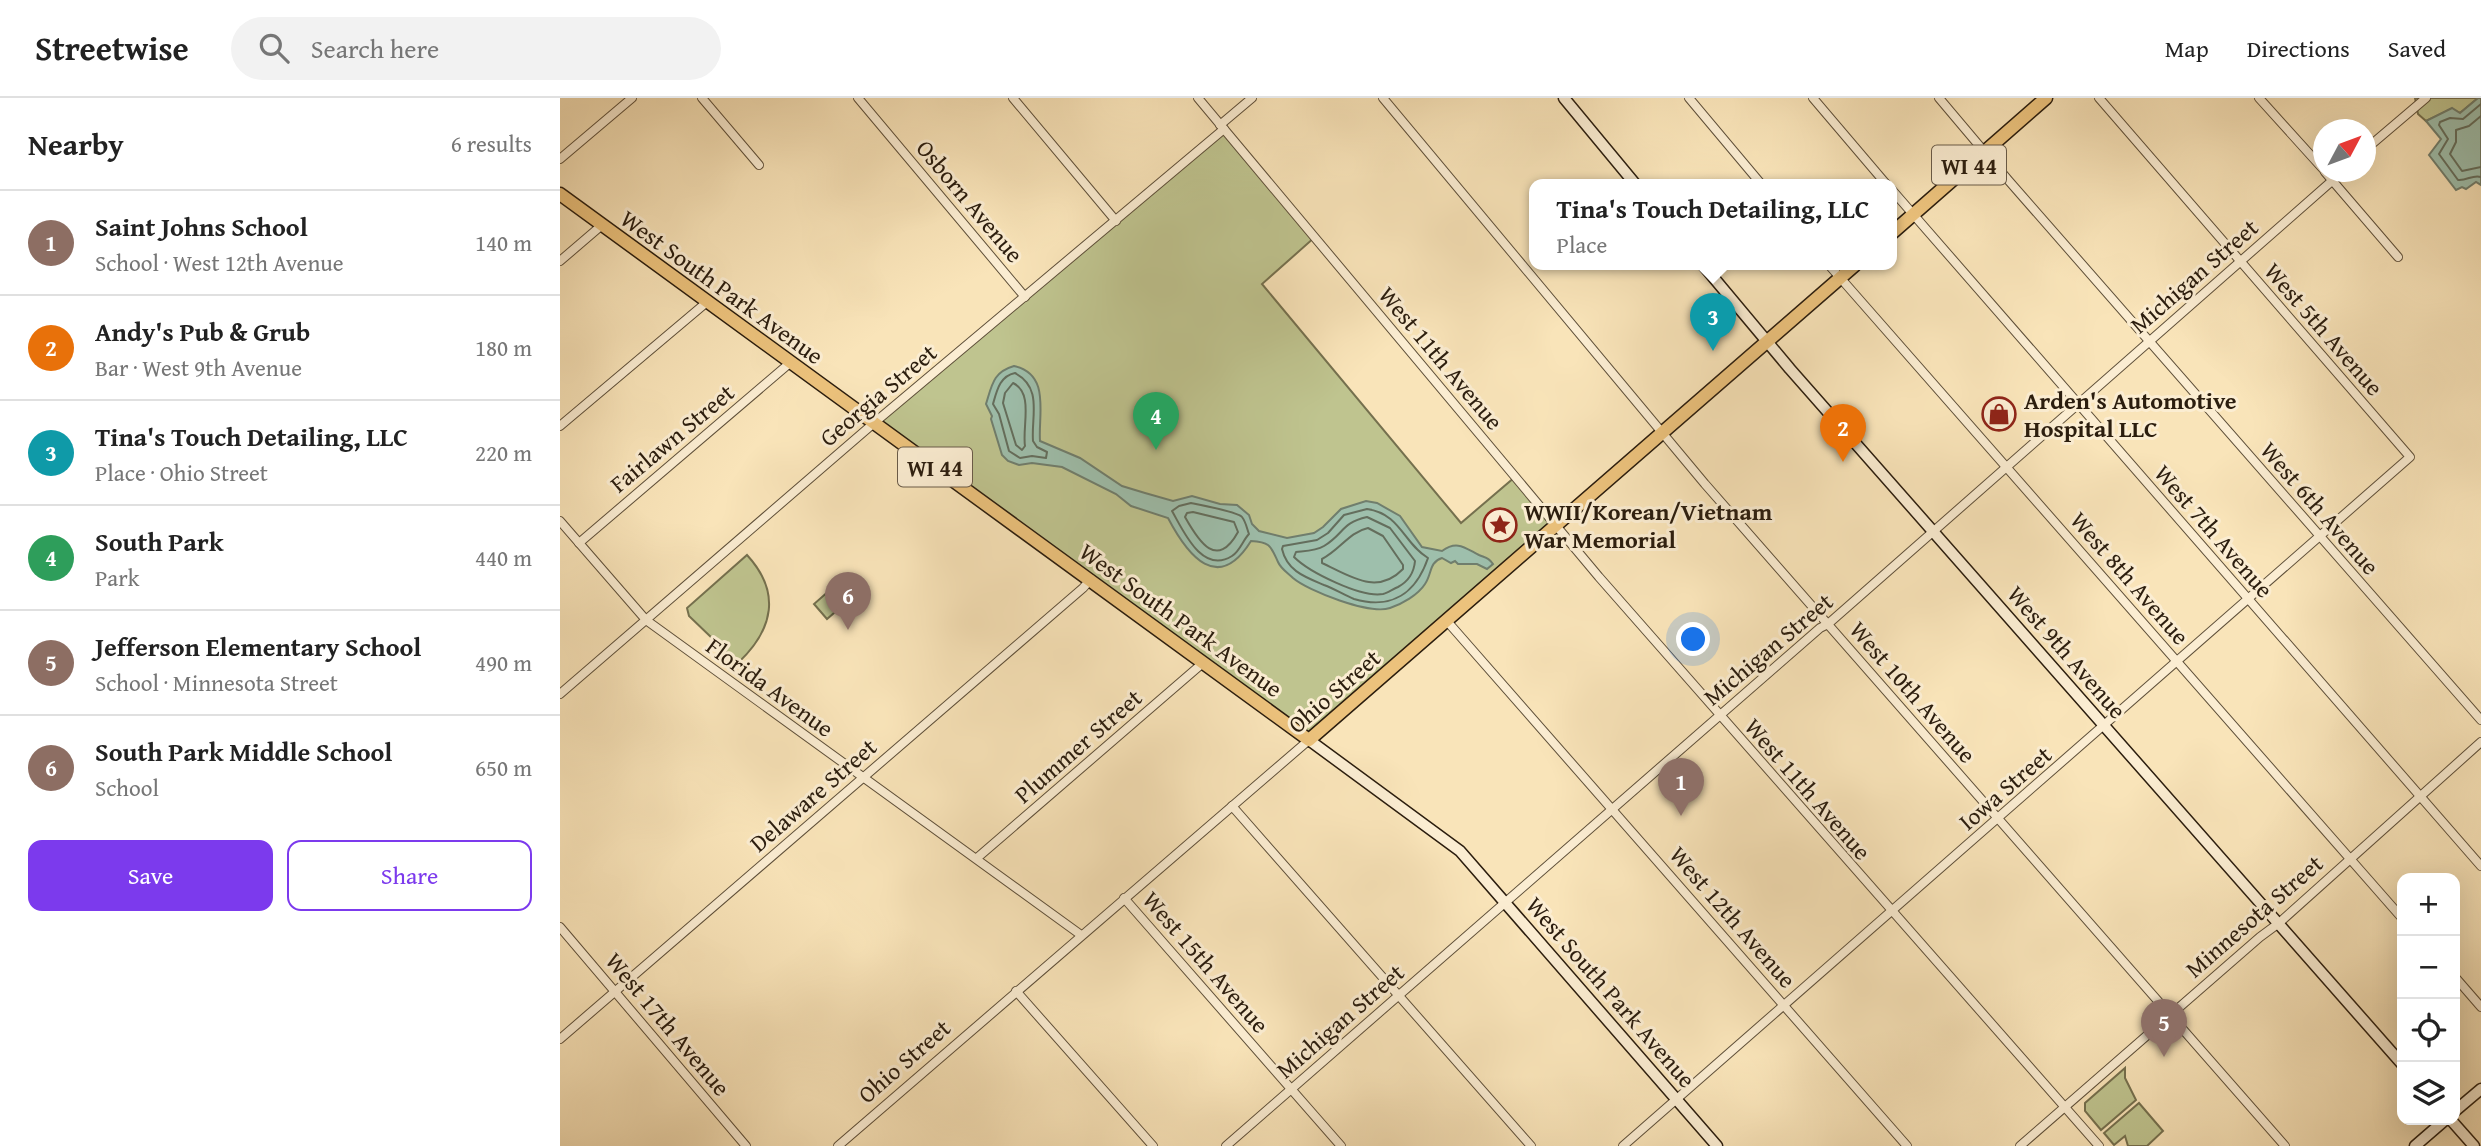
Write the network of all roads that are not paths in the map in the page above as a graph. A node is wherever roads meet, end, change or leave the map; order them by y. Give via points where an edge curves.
1 (632, 98) edge
2 (702, 98) edge
3 (858, 98) edge
4 (1013, 98) edge
5 (1198, 98) edge
6 (1252, 98) edge
7 (1383, 98) edge
8 (1564, 98) edge
9 (1689, 98) edge
10 (1813, 98) edge
11 (1939, 98) edge
12 (2046, 98) edge
13 (2099, 98) edge
14 (2259, 98) edge
15 (2426, 98) edge
16 (1222, 127) junction
17 (2376, 140) edge
18 (1984, 152) junction
19 (2313, 158) edge
20 (560, 159) edge
21 (759, 165) dead end
22 (1631, 179) edge
23 (1757, 179) edge
24 (1882, 179) edge
25 (2321, 182) edge
26 (2334, 182) edge
27 (560, 194) edge
28 (1897, 196) edge
29 (1912, 215) junction
30 (1116, 220) junction
31 (602, 225) junction
32 (1897, 228) edge
33 (2398, 257) dead end
34 (560, 261) edge
35 (2241, 261) junction
36 (1707, 270) edge
37 (1833, 270) edge
38 (1849, 270) edge
39 (1840, 278) junction
40 (1025, 297) junction
41 (707, 302) junction
42 (2148, 341) junction
43 (1768, 342) junction
44 (791, 362) junction
45 (2077, 404) junction
46 (874, 423) junction
47 (560, 426) edge
48 (1662, 433) junction
49 (2410, 457) joint
50 (2006, 465) junction
51 (560, 521) edge
52 (1556, 526) junction
53 (1934, 531) junction
54 (2320, 536) junction
55 (579, 543) junction
56 (1091, 579) junction
57 (2248, 599) junction
58 (646, 620) junction
59 (1446, 621) junction
60 (1828, 624) junction
61 (2178, 661) junction
62 (1204, 662) junction
63 (560, 694) edge
64 (1719, 716) junction
65 (2481, 720) edge
66 (2105, 726) junction
67 (1310, 740) junction
68 (2481, 742) edge
69 (863, 777) junction
70 (2420, 797) junction
71 (1232, 806) junction
72 (1612, 808) junction
73 (1999, 818) junction
74 (977, 858) junction
75 (2350, 858) junction
76 (2481, 866) edge
77 (1124, 898) junction
78 (1505, 903) junction
79 (1891, 912) junction
80 (2397, 912) edge
81 (2278, 923) junction
82 (560, 927) edge
83 (1081, 935) junction
84 (2460, 983) edge
85 (1016, 991) junction
86 (615, 992) junction
87 (1399, 995) junction
88 (1785, 1006) junction
89 (2481, 1007) edge
90 (2170, 1015) junction
91 (560, 1039) edge
92 (2400, 1062) edge
93 (1292, 1089) junction
94 (2481, 1089) edge
95 (1676, 1100) junction
96 (2065, 1107) junction
97 (2460, 1107) edge
98 (2439, 1125) edge
99 (2455, 1125) edge
100 (746, 1146) edge
101 (838, 1146) edge
102 (1153, 1146) edge
103 (1226, 1146) edge
104 (1341, 1146) edge
105 (1531, 1146) edge
106 (1623, 1146) edge
107 (1717, 1146) edge
108 (1907, 1146) edge
109 (2020, 1146) edge
110 (2099, 1146) edge
111 (2285, 1146) edge
112 (2415, 1146) edge
113 (2474, 1146) edge

1 - 20 street
2 - 21 street
3 - 40 street, Osborn Avenue
4 - 30 street
5 - 16 street, West 11th Avenue
6 - 16 street, Georgia Street
7 - 48 street, West 10th Avenue
8 - 22 main road
9 - 23 street
10 - 24 street
11 - 18 street, West 6th Avenue
12 - 18 main road, WI 44
13 - 35 street, West 5th Avenue
14 - 19 street
15 - 17 street
16 - 30 street, Georgia Street
16 - 52 street, West 11th Avenue
18 - 29 main road, WI 44
18 - 42 street, West 6th Avenue
25 - 35 street, Michigan Street
26 - 33 street
27 - 31 main road, West South Park Avenue / WI 44
28 - 29 street, West 7th Avenue
29 - 32 main road, WI 44
29 - 45 street, West 7th Avenue
30 - 40 street, Georgia Street
31 - 34 street
31 - 41 main road, West South Park Avenue / WI 44
35 - 42 street, Michigan Street
35 - 49 street, West 5th Avenue
36 - 43 main road, West 9th Avenue
37 - 39 street, West 8th Avenue
38 - 39 main road, Ohio Street
39 - 43 main road, Ohio Street
39 - 50 street, West 8th Avenue
40 - 46 street, Georgia Street
41 - 44 main road, West South Park Avenue / WI 44
41 - 47 street
42 - 45 street, Michigan Street
42 - 54 street, West 6th Avenue
43 - 48 main road, Ohio Street
43 - 53 main road, West 9th Avenue
44 - 46 main road, West South Park Avenue / WI 44
44 - 55 street, Fairlawn Street
45 - 50 street, Michigan Street
45 - 57 street, West 7th Avenue
46 - 56 main road, West South Park Avenue / WI 44
46 - 58 street, Georgia Street
48 - 52 main road, Ohio Street
48 - 60 street, West 10th Avenue
49 - 54 street, Iowa Street
50 - 53 street, Michigan Street
50 - 61 street, West 8th Avenue
51 - 55 street, Florida Avenue
52 - 59 main road, Ohio Street
52 - 64 street, West 11th Avenue
53 - 60 street, Michigan Street
53 - 66 main road, West 9th Avenue
54 - 57 street, Iowa Street
54 - 65 street, West 6th Avenue
55 - 58 street, Florida Avenue
56 - 62 main road, West South Park Avenue / WI 44
56 - 69 street, Delaware Street
57 - 61 street, Iowa Street
57 - 70 street, West 7th Avenue
58 - 63 street, Georgia Street
58 - 69 street, Florida Avenue
59 - 67 main road, Ohio Street
59 - 72 street, West 12th Avenue
60 - 64 street, Michigan Street
60 - 73 street, West 10th Avenue
61 - 66 street, Iowa Street
61 - 75 street, West 8th Avenue
62 - 67 main road, West South Park Avenue / WI 44
62 - 74 street, Plummer Street
64 - 72 street, Michigan Street
64 - 79 street, West 11th Avenue
66 - 73 street, Iowa Street
66 - 81 main road, West 9th Avenue
67 - 71 street, Ohio Street
67 - 78 main road, West South Park Avenue via 1452,844
68 - 70 street, Minnesota Street
69 - 74 street, Florida Avenue
69 - 86 street, Delaware Street
70 - 75 street, Minnesota Street
70 - 76 street, West 7th Avenue
71 - 77 street, Ohio Street
71 - 87 street
72 - 78 street, Michigan Street
72 - 88 street, West 12th Avenue
73 - 79 street, Iowa Street
73 - 90 street, West 10th Avenue
74 - 83 street, Florida Avenue
75 - 80 street, West 8th Avenue
75 - 81 street, Minnesota Street
77 - 83 street, Ohio Street
77 - 93 street, West 15th Avenue
78 - 87 street, Michigan Street
78 - 95 main road, West South Park Avenue
79 - 88 street, Iowa Street
79 - 96 street, West 11th Avenue
81 - 90 street, Minnesota Street
81 - 92 main road, West 9th Avenue
82 - 86 street, West 17th Avenue
83 - 85 street, Ohio Street
84 - 89 street
85 - 101 street, Ohio Street
85 - 102 street
86 - 91 street, Delaware Street
86 - 100 street, West 17th Avenue
87 - 93 street, Michigan Street
87 - 105 street
88 - 95 street, Iowa Street
88 - 108 street, West 12th Avenue
90 - 96 street, Minnesota Street
90 - 111 street, West 10th Avenue
93 - 103 street, Michigan Street
93 - 104 street, West 15th Avenue
94 - 97 main road
95 - 106 street, Iowa Street
95 - 107 main road, West South Park Avenue
96 - 109 street, Minnesota Street
96 - 110 street, West 11th Avenue
98 - 112 main road
99 - 113 main road

